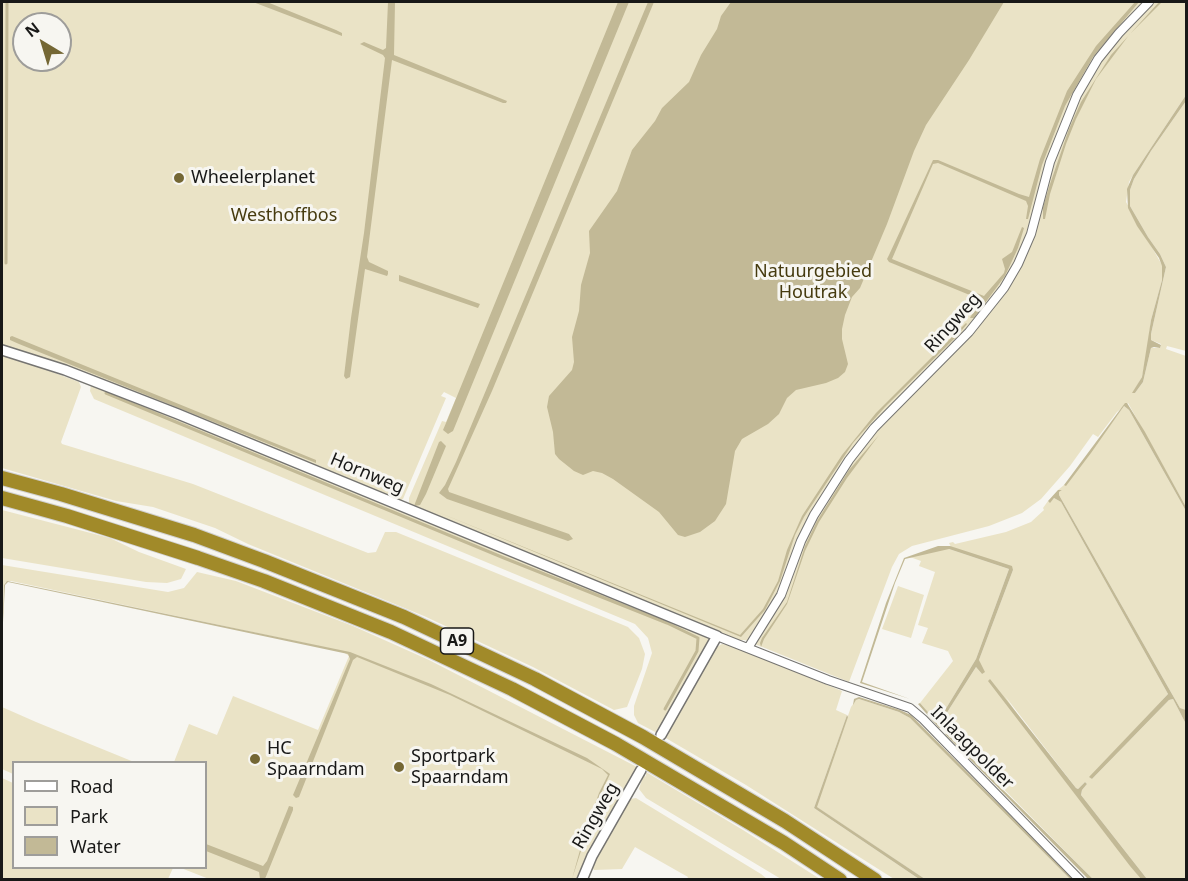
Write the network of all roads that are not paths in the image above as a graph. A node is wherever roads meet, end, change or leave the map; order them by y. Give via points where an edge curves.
1 (1149, 2) edge
2 (2, 350) edge
3 (3, 479) edge
4 (2, 498) edge
5 (717, 636) junction
6 (748, 648) junction
7 (661, 735) dead end
8 (641, 770) dead end
9 (582, 879) edge
10 (840, 879) edge
11 (875, 879) edge
12 (1080, 879) edge

1 - 6 street, Ringweg via 1098,59 1077,95 1050,162 1031,234 1004,288 969,332 874,428 849,460 814,515 781,595
2 - 5 street, Hornweg via 178,414
3 - 11 highway, A9 via 194,535 404,617 535,679 643,737
4 - 10 highway, A9 via 198,558 390,632 512,689 616,744
5 - 6 street, Inlaagpolder
5 - 7 street
6 - 12 street, Inlaagpolder via 910,708
8 - 9 street, Ringweg

